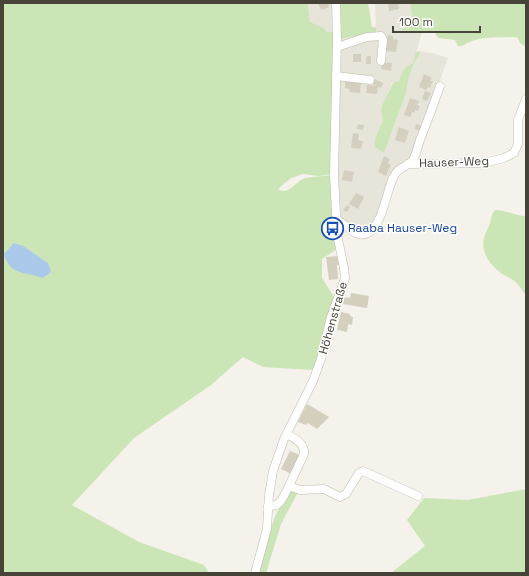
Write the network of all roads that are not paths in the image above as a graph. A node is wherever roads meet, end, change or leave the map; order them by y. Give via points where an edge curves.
1 (336, 3) edge
2 (337, 46) junction
3 (381, 61) dead end
4 (336, 76) junction
5 (370, 80) dead end
6 (440, 86) dead end
7 (526, 99) edge
8 (408, 164) junction
9 (336, 220) junction
10 (287, 434) junction
11 (289, 486) junction
12 (418, 496) dead end
13 (268, 506) junction
14 (255, 573) edge

1 - 2 street, Höhenstraße
2 - 3 street via 367,37 381,36
2 - 4 street, Höhenstraße
4 - 5 street
4 - 9 street, Höhenstraße
6 - 8 street, Hauser-Weg via 413,160
7 - 8 street, Hauser-Weg via 518,120 517,147 511,155 484,162
8 - 9 street, Hauser-Weg via 394,177 378,221 371,232 358,234
9 - 10 street, Höhenstraße via 345,273 344,283 331,317 313,381
10 - 11 street via 302,444 304,449
10 - 13 street, Höhenstraße via 273,471
11 - 12 street via 304,490 324,489 340,497 346,494 358,474 363,471
11 - 13 street via 279,504
13 - 14 street, Höhenstraße via 267,528

